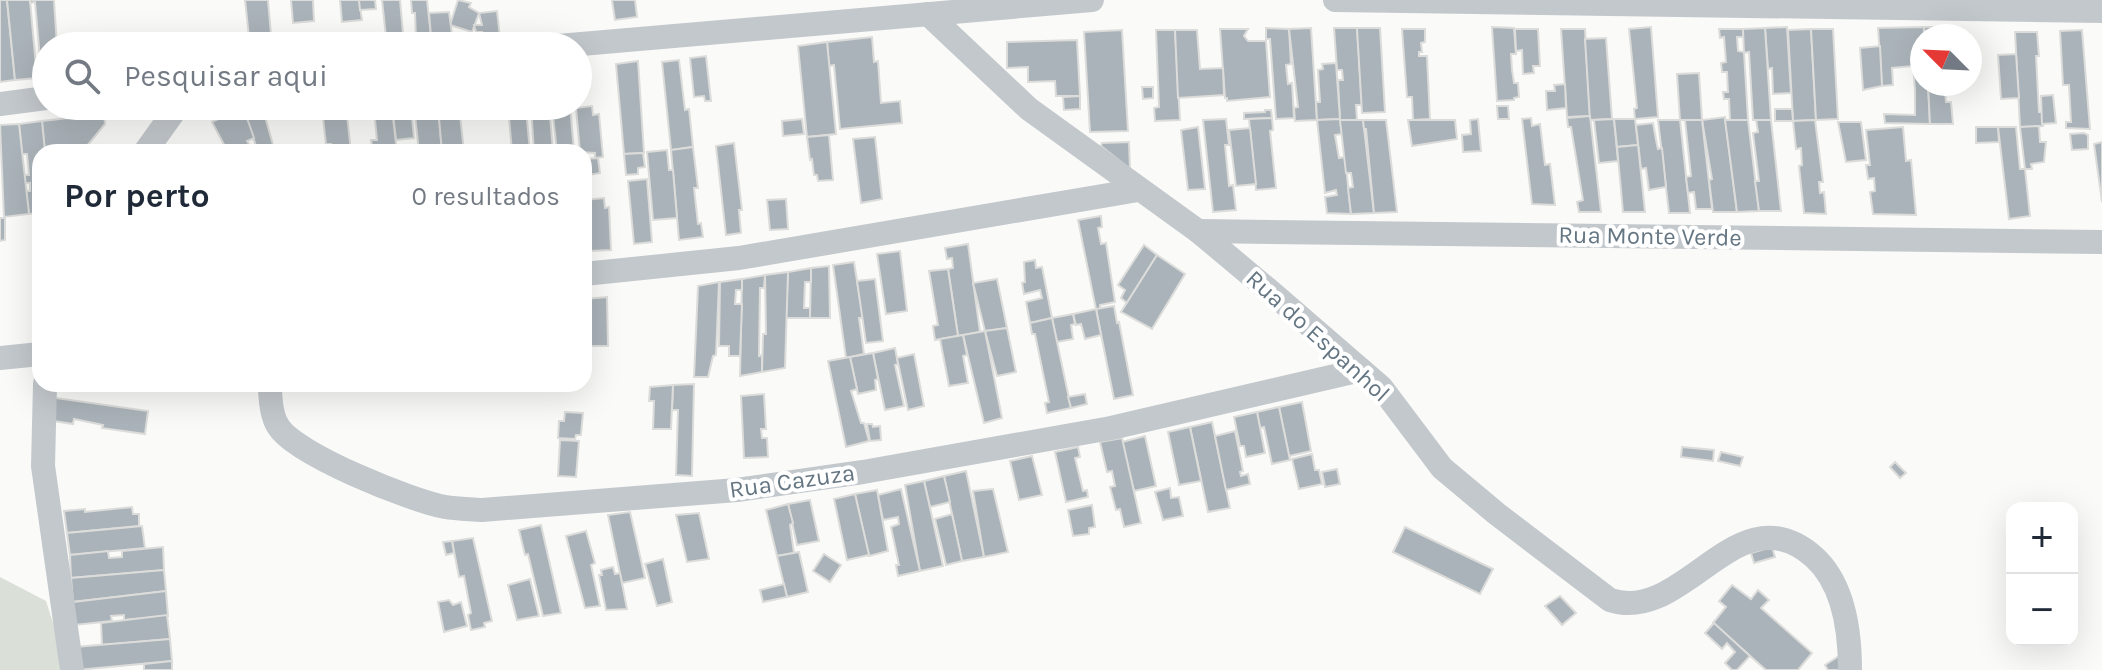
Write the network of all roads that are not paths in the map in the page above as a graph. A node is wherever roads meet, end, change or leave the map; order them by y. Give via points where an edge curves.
1 (1092, 0) edge
2 (1335, 0) edge
3 (881, 9) edge
4 (2102, 11) edge
5 (928, 14) junction
6 (592, 42) edge
7 (32, 100) edge
8 (0, 104) edge
9 (168, 120) edge
10 (151, 144) edge
11 (1138, 190) junction
12 (1198, 231) junction
13 (2102, 242) edge
14 (592, 273) edge
15 (32, 355) edge
16 (0, 358) edge
17 (1361, 370) junction
18 (45, 392) edge
19 (270, 392) edge
20 (72, 670) edge
21 (1850, 670) edge

1 - 5 street
2 - 4 street
3 - 5 street
3 - 6 street
5 - 11 street, Rua do Espanhol via 1029,109
7 - 8 street
9 - 10 street
11 - 12 street, Rua do Espanhol
11 - 14 street via 739,258
12 - 13 street, Rua Monte Verde
12 - 17 street, Rua do Espanhol
15 - 16 street
17 - 19 street, Rua Cazuza via 1111,428 863,472 737,490 482,510 444,507 415,497 296,445 278,426
17 - 21 street, Rua do Espanhol via 1391,399 1442,468 1610,600 1633,604 1657,598 1754,539 1779,538 1802,546 1823,565 1840,596 1850,640
18 - 20 street via 43,466

